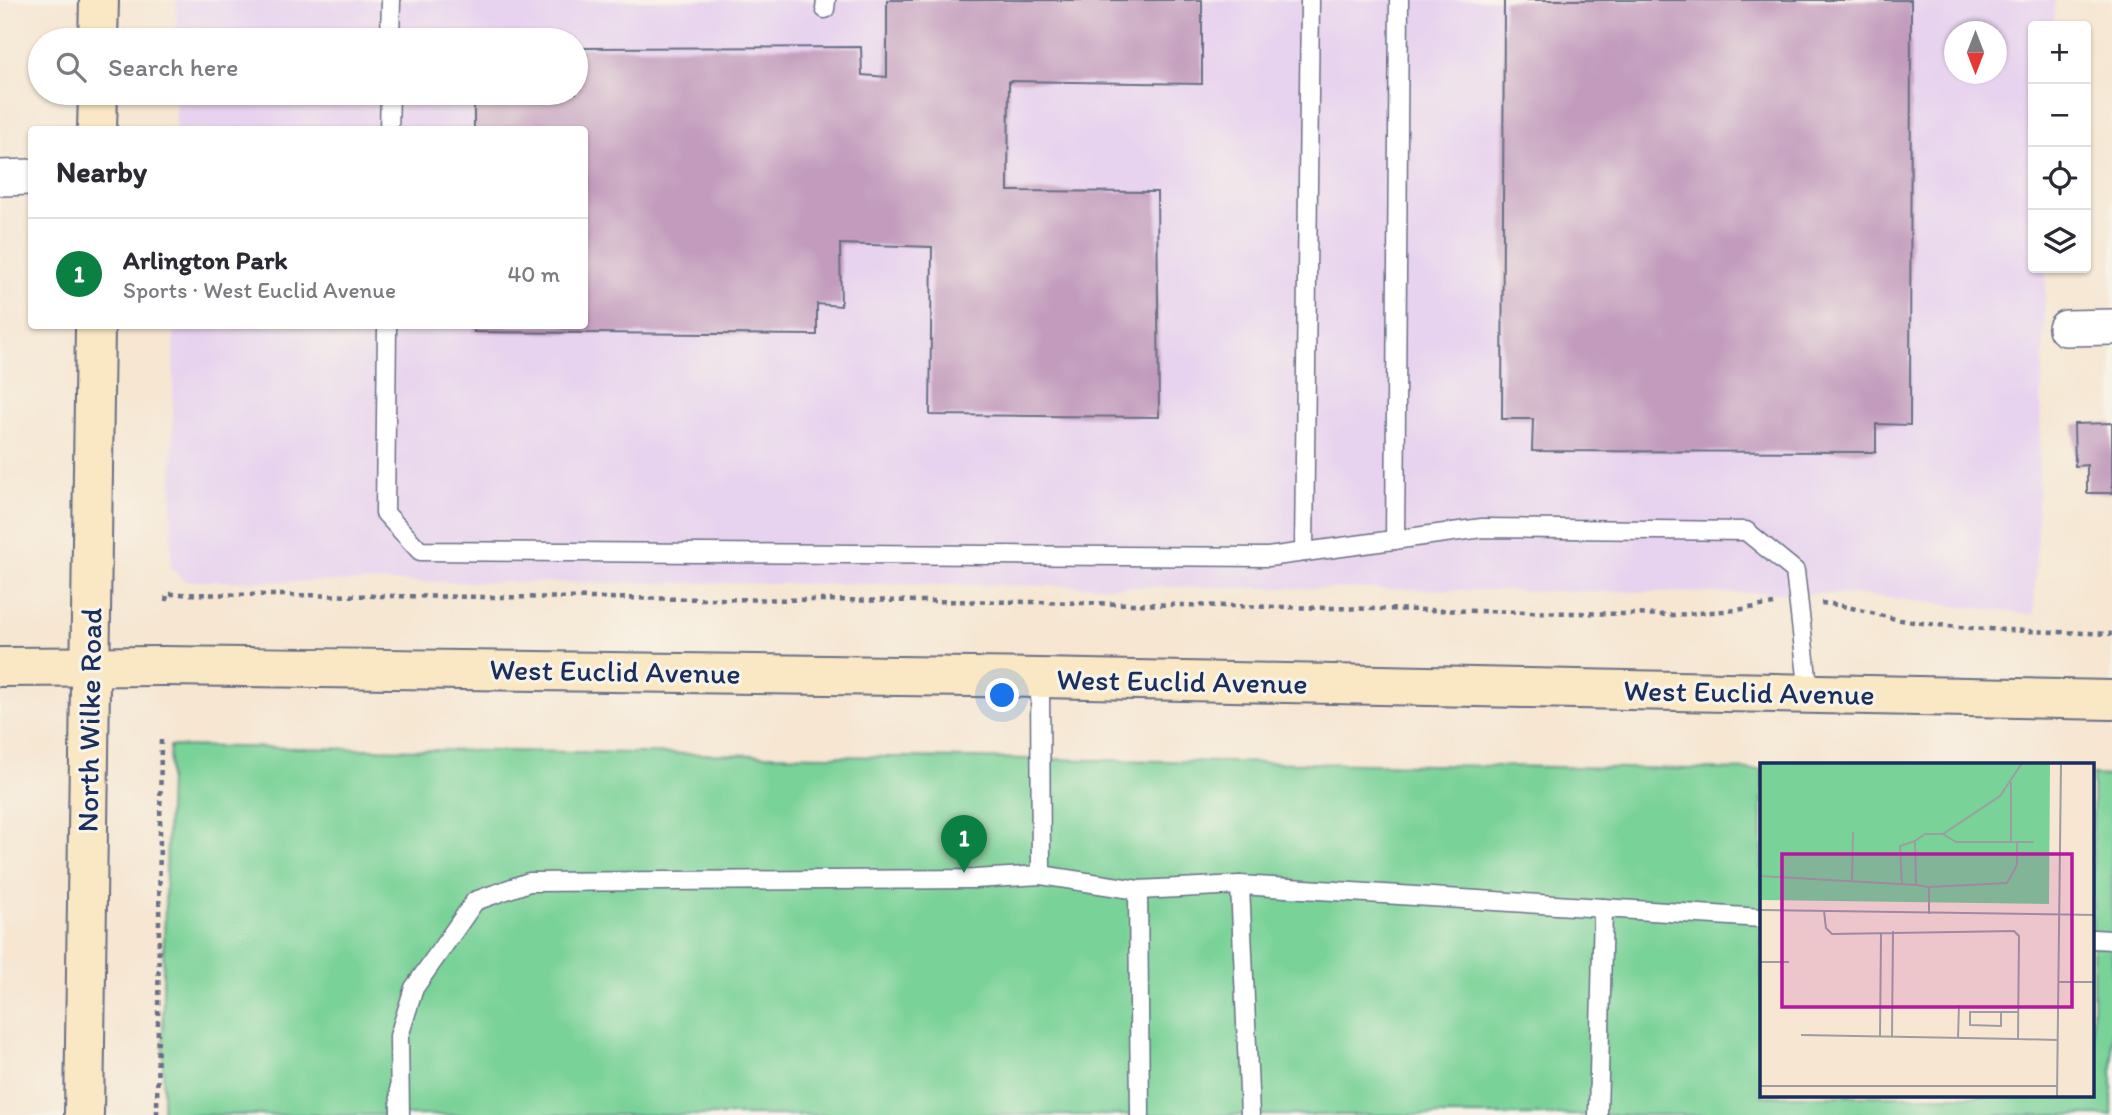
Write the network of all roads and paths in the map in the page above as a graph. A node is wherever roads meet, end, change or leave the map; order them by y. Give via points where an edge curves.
1 (99, 0) edge
2 (391, 0) edge
3 (1310, 0) edge
4 (1399, 0) edge
5 (98, 28) edge
6 (390, 28) edge
7 (97, 105) edge
8 (390, 105) edge
9 (97, 126) edge
10 (389, 126) edge
11 (28, 177) edge
12 (0, 178) edge
13 (2112, 327) edge
14 (2066, 328) dead end
15 (95, 329) edge
16 (387, 329) edge
17 (1395, 540) junction
18 (1304, 552) junction
19 (166, 601) dead end
20 (1799, 602) junction
21 (2112, 634) edge
22 (90, 666) junction
23 (0, 667) edge
24 (1040, 677) junction
25 (1809, 694) junction
26 (2112, 700) edge
27 (161, 737) dead end
28 (1041, 875) junction
29 (1240, 885) junction
30 (1138, 890) junction
31 (1603, 908) junction
32 (1760, 918) edge
33 (2094, 939) edge
34 (2112, 940) edge
35 (84, 1115) edge
36 (157, 1115) edge
37 (400, 1115) edge
38 (1140, 1115) edge
39 (1250, 1115) edge
40 (1598, 1115) edge

1 - 5 main road
2 - 6 lane
3 - 18 lane
4 - 17 lane
7 - 9 main road
8 - 10 lane
11 - 12 street
13 - 14 street
15 - 22 main road, North Wilke Road
16 - 18 lane via 384,513 420,551 1268,557
17 - 18 lane
17 - 20 lane via 1482,528 1746,531 1795,571
19 - 20 path via 167,594 195,594 1034,602 1674,615
20 - 21 path via 1842,604 1914,621
20 - 25 lane
22 - 23 main road, West Euclid Avenue
22 - 24 main road, West Euclid Avenue
22 - 35 main road, North Wilke Road
24 - 25 main road, West Euclid Avenue
24 - 28 lane
25 - 26 main road, West Euclid Avenue
27 - 36 path
28 - 30 lane
28 - 37 lane via 529,882 475,901 414,988 400,1036
29 - 30 lane
29 - 31 lane
29 - 39 lane
30 - 38 lane
31 - 32 lane
31 - 40 lane
33 - 34 lane

